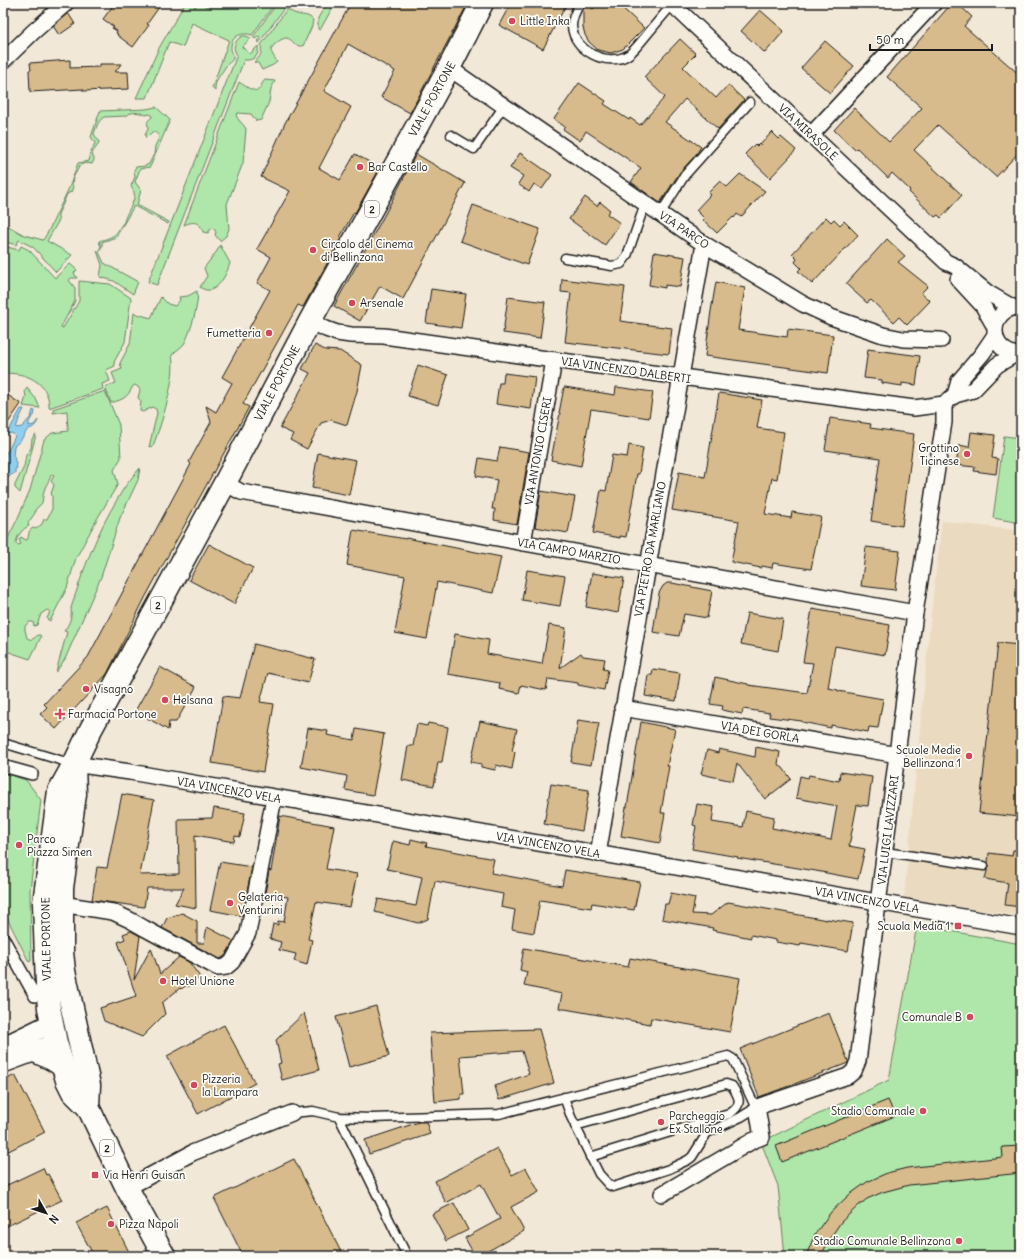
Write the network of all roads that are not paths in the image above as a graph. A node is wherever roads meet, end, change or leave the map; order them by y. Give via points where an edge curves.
1 (66, 3) edge
2 (482, 3) edge
3 (580, 3) edge
4 (934, 3) edge
5 (672, 4) edge
6 (3, 61) edge
7 (449, 68) junction
8 (750, 102) dead end
9 (504, 106) junction
10 (451, 135) dead end
11 (811, 135) junction
12 (645, 204) junction
13 (660, 214) junction
14 (704, 244) junction
15 (565, 258) dead end
16 (946, 262) junction
17 (1017, 307) edge
18 (310, 321) junction
19 (995, 331) junction
20 (941, 340) dead end
21 (1018, 355) edge
22 (554, 360) junction
23 (680, 377) junction
24 (950, 400) junction
25 (225, 483) junction
26 (522, 543) junction
27 (648, 564) junction
28 (915, 613) junction
29 (622, 708) junction
30 (3, 743) edge
31 (898, 755) junction
32 (74, 764) junction
33 (3, 766) edge
34 (32, 774) dead end
35 (274, 798) junction
36 (885, 852) junction
37 (598, 854) junction
38 (984, 866) dead end
39 (878, 902) junction
40 (61, 904) junction
41 (1021, 927) edge
42 (3, 938) edge
43 (35, 996) dead end
44 (76, 1027) junction
45 (54, 1033) junction
46 (3, 1049) edge
47 (35, 1051) junction
48 (3, 1063) edge
49 (63, 1066) junction
50 (564, 1097) junction
51 (88, 1106) junction
52 (757, 1107) junction
53 (292, 1113) joint
54 (339, 1117) junction
55 (575, 1126) junction
56 (590, 1157) junction
57 (127, 1188) junction
58 (662, 1194) dead end
59 (164, 1256) edge
60 (407, 1256) edge

1 - 6 street
2 - 7 main road, VIALE PORTONE / 2
3 - 5 lane via 573,18 573,33 590,53 605,59 628,55
4 - 11 street
5 - 11 street, VIA MIRASOLE
7 - 9 street, VIA PARCO
7 - 18 main road, VIALE PORTONE / 2
8 - 13 lane via 685,175
9 - 10 lane via 474,149
9 - 12 street, VIA PARCO
11 - 16 street, VIA MIRASOLE
12 - 13 street, VIA PARCO
12 - 15 lane via 627,256 621,264 612,266
13 - 14 street, VIA PARCO
14 - 20 street, VIA PARCO via 803,304 831,317 883,335 903,339
14 - 23 street, VIA PIETRO DA MARLIANO
16 - 17 street, VIA MIRASOLE via 955,266 988,293
16 - 19 street, VIA MIRASOLE via 950,271 983,306
17 - 19 street, VIA LUIGI LAVIZZARI via 1006,310 1001,315
18 - 22 street, VIA VINCENZO DALBERTI via 337,333 384,336
18 - 25 main road, VIALE PORTONE / 2
19 - 21 street, VIA MIRASOLE via 1002,348
19 - 24 street, VIA LUIGI LAVIZZARI via 982,354 959,381
21 - 24 street via 997,365 973,390
22 - 23 street, VIA VINCENZO DALBERTI
22 - 26 street, VIA ANTONIO CISERI
23 - 24 street, VIA VINCENZO DALBERTI via 914,408
23 - 27 street, VIA PIETRO DA MARLIANO
24 - 28 street, VIA LUIGI LAVIZZARI via 944,422
25 - 26 street, VIA CAMPO MARZIO via 241,492
25 - 32 main road, VIALE PORTONE / 2 via 90,729
26 - 27 street, VIA CAMPO MARZIO
27 - 28 street, VIA CAMPO MARZIO
27 - 29 street, VIA PIETRO DA MARLIANO
28 - 31 street, VIA LUIGI LAVIZZARI
29 - 31 street, VIA DEI GORLA
29 - 37 street, VIA PIETRO DA MARLIANO
30 - 32 lane
31 - 36 street, VIA LUIGI LAVIZZARI
32 - 35 street, VIA VINCENZO VELA
32 - 40 main road, VIALE PORTONE / 2 via 75,794
32 - 45 main road, VIALE PORTONE / 2 via 59,792 44,903 47,995
33 - 34 street
35 - 37 street, VIA VINCENZO VELA
35 - 40 street via 248,933 232,962 226,967 218,968 113,912
36 - 38 lane
36 - 39 street, VIA LUIGI LAVIZZARI
37 - 39 street, VIA VINCENZO VELA
39 - 41 street, VIA VINCENZO VELA
39 - 52 street, VIA LUIGI LAVIZZARI via 856,1069 848,1076
40 - 44 main road, VIALE PORTONE / 2 via 64,971
42 - 43 street
44 - 45 main road
44 - 51 main road, 2 via 89,1085
45 - 46 street via 15,1041
45 - 47 street
45 - 49 main road, 2
47 - 48 street
47 - 49 main road
49 - 51 main road, 2 via 73,1092
50 - 52 lane via 731,1056
50 - 54 lane via 499,1114
50 - 55 lane
51 - 57 main road, 2
52 - 56 lane via 708,1133 688,1160 618,1186 609,1185 604,1181
52 - 58 street via 762,1137
53 - 54 lane via 313,1111
53 - 57 street via 192,1153
54 - 60 lane
55 - 56 lane
55 - 56 lane via 726,1084 732,1086 738,1098 739,1104 729,1114
57 - 59 main road, 2

